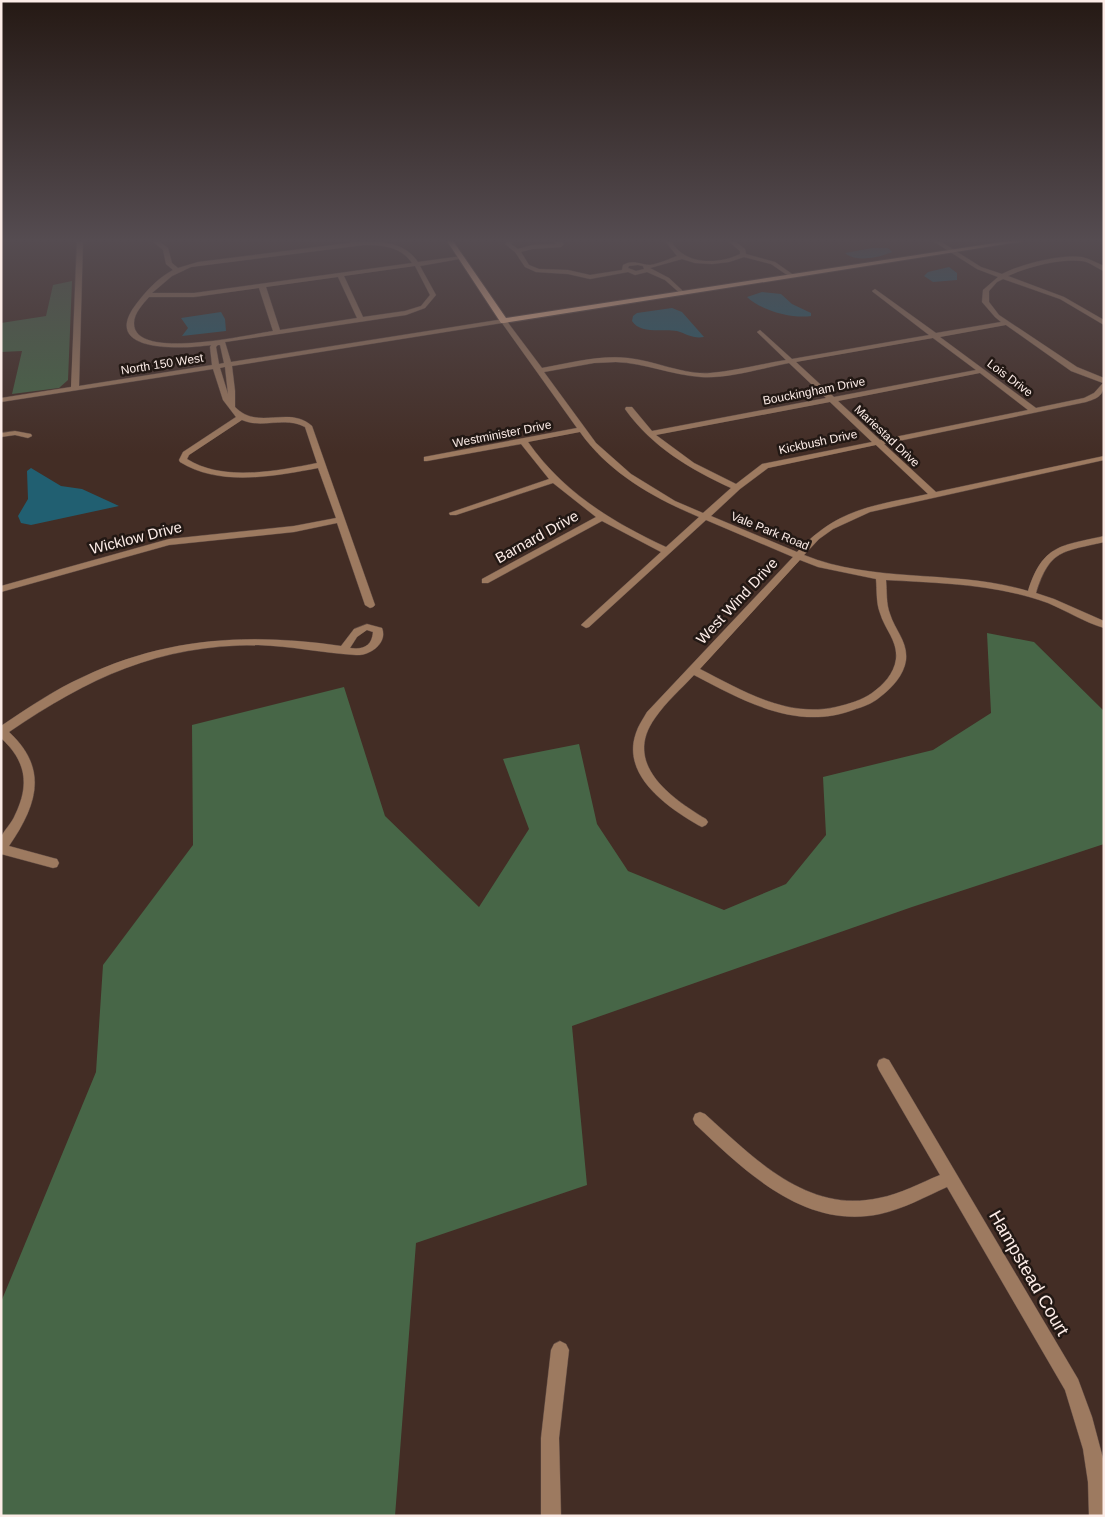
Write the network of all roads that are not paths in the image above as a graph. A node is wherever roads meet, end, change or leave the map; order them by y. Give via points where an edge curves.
1 (79, 312) edge
2 (133, 312) edge
3 (270, 312) edge
4 (357, 312) edge
5 (405, 312) edge
6 (498, 312) edge
7 (564, 312) edge
8 (903, 312) edge
9 (993, 312) edge
10 (1085, 312) edge
11 (361, 320) junction
12 (504, 321) junction
13 (1007, 323) junction
14 (1104, 323) edge
15 (277, 332) junction
16 (760, 332) dead end
17 (935, 336) junction
18 (216, 342) junction
19 (790, 361) junction
20 (228, 365) junction
21 (216, 367) junction
22 (539, 371) junction
23 (982, 371) junction
24 (1104, 383) edge
25 (75, 389) junction
26 (1, 400) edge
27 (832, 400) junction
28 (231, 407) junction
29 (629, 409) dead end
30 (1035, 411) junction
31 (241, 417) junction
32 (580, 430) junction
33 (650, 434) junction
34 (1, 435) edge
35 (28, 436) dead end
36 (523, 441) junction
37 (878, 443) junction
38 (1104, 458) edge
39 (427, 459) dead end
40 (322, 465) junction
41 (552, 480) junction
42 (737, 487) junction
43 (934, 495) junction
44 (453, 513) dead end
45 (602, 517) junction
46 (704, 517) junction
47 (340, 520) junction
48 (1104, 539) edge
49 (667, 551) junction
50 (798, 557) junction
51 (882, 578) junction
52 (485, 581) dead end
53 (1, 589) edge
54 (1031, 594) junction
55 (370, 605) dead end
56 (586, 625) dead end
57 (1104, 625) edge
58 (344, 650) dead end
59 (694, 670) junction
60 (2, 731) edge
61 (702, 822) dead end
62 (1, 848) edge
63 (53, 863) dead end
64 (884, 1065) dead end
65 (700, 1119) dead end
66 (950, 1178) junction
67 (560, 1350) dead end
68 (551, 1516) edge
69 (1099, 1516) edge

1 - 25 street
2 - 18 street via 132,332 139,340 165,346
3 - 15 street
4 - 11 street
5 - 11 street
6 - 12 main road
7 - 12 main road
8 - 17 street, Lois Drive
9 - 13 street
10 - 14 street
11 - 15 street
12 - 20 street, North 150 West
12 - 22 street, Vale Park Road
13 - 17 street
13 - 24 street via 1074,369
15 - 18 street
16 - 19 street, Mariestad Drive
17 - 19 street
17 - 23 street, Lois Drive
18 - 20 street via 223,344
18 - 21 street via 212,347
19 - 22 street via 707,375 688,374 623,359
19 - 27 street, Mariestad Drive
20 - 21 street, North 150 West
20 - 28 street
21 - 25 street, North 150 West
21 - 28 street via 222,393
22 - 32 street, Vale Park Road
23 - 27 street, Bouckingham Drive
23 - 30 street, Lois Drive
24 - 30 street, Kickbush Drive via 1097,395 1086,400
25 - 26 street, North 150 West
27 - 33 street, Bouckingham Drive
27 - 37 street, Mariestad Drive
28 - 31 street
29 - 33 street
30 - 37 street, Kickbush Drive
31 - 40 street via 261,421 296,420 306,424
31 - 40 street via 186,454 183,460 226,475 280,472
32 - 36 street, Westminister Drive
32 - 46 street, Vale Park Road via 601,454 628,476 666,500
33 - 42 street via 684,460
34 - 35 street via 15,433
36 - 39 street, Westminister Drive
36 - 41 street
37 - 42 street, Kickbush Drive via 765,466
37 - 43 street, Mariestad Drive
38 - 43 street, West Wind Drive
40 - 47 street
41 - 44 street
41 - 45 street
42 - 46 street, Kickbush Drive
43 - 50 street, West Wind Drive via 850,515 831,525
45 - 49 street
45 - 52 street, Barnard Drive
46 - 49 street, Kickbush Drive
46 - 50 street, Vale Park Road
47 - 53 street, Wicklow Drive via 294,529 169,542
47 - 55 street
48 - 54 street via 1047,557 1038,570
49 - 56 street, Kickbush Drive
50 - 51 street, Vale Park Road via 842,571
50 - 59 street, West Wind Drive
51 - 54 street, Vale Park Road via 962,581
51 - 59 street via 884,612 899,641 901,661 893,678 877,694 862,702 824,713 783,711 756,702
54 - 57 street, Vale Park Road
58 - 60 street via 302,643 259,641 201,643 165,649 134,659 70,688
59 - 61 street, West Wind Drive via 647,720 640,738 639,754 642,768 657,791 677,808
60 - 62 street via 21,749 27,760 31,783 25,808
62 - 63 street
64 - 66 street, Hampstead Court
65 - 66 street via 777,1185 801,1199 825,1206 846,1209 889,1204
66 - 69 street, Hampstead Court via 1072,1384 1092,1442
67 - 68 street via 550,1438

